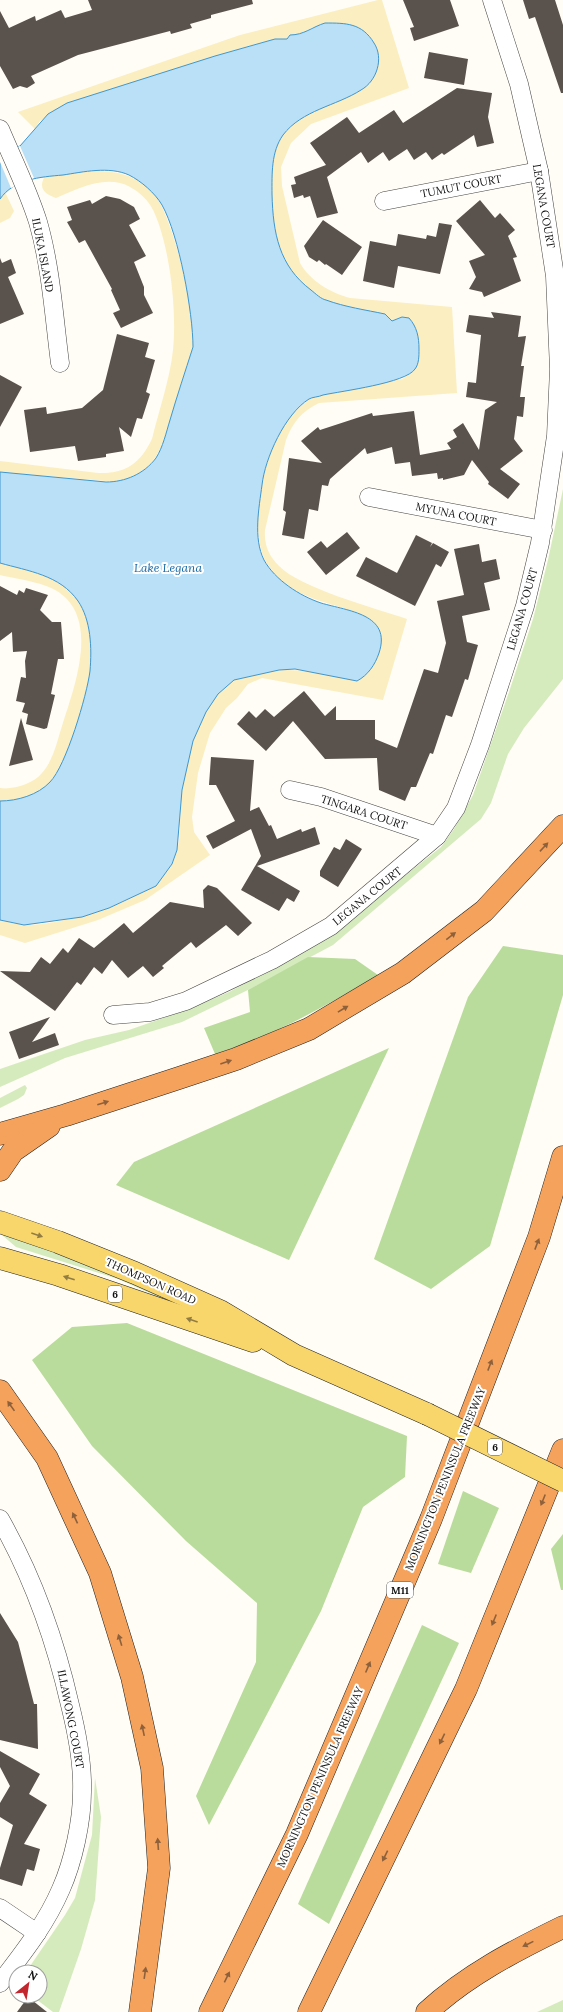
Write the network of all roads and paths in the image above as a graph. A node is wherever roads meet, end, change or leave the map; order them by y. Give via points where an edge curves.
1 (492, 0) edge
2 (0, 129) edge
3 (539, 171) junction
4 (384, 201) dead end
5 (60, 363) dead end
6 (369, 497) dead end
7 (543, 530) junction
8 (290, 790) dead end
9 (563, 826) edge
10 (437, 836) junction
11 (114, 1015) dead end
12 (66, 1115) junction
13 (0, 1134) edge
14 (563, 1157) edge
15 (0, 1170) edge
16 (0, 1222) edge
17 (0, 1258) edge
18 (294, 1355) junction
19 (0, 1391) edge
20 (563, 1450) edge
21 (563, 1481) edge
22 (0, 1519) edge
23 (0, 1908) edge
24 (563, 1927) edge
25 (38, 1933) junction
26 (0, 1983) edge
27 (140, 2012) edge
28 (210, 2012) edge
29 (309, 2012) edge
30 (427, 2012) edge

1 - 3 street, LEGANA COURT via 519,84
2 - 5 street, ILUKA ISLAND via 24,182 38,223
3 - 4 street, TUMUT COURT
3 - 7 street, LEGANA COURT via 556,276 559,339 556,436
6 - 7 street, MYUNA COURT
7 - 10 street, LEGANA COURT via 525,606 480,745 456,808
8 - 10 street, TINGARA COURT
12 -> 9 highway via 236,1059 309,1028 403,974 484,911
10 - 11 street, LEGANA COURT via 331,926 272,960 186,1001 150,1012
12 - 13 highway
12 - 15 highway via 13,1151
28 -> 14 highway, MORNINGTON PENINSULA FREEWAY / M11 via 297,1834 431,1519 539,1237
16 -> 18 main road, THOMPSON ROAD / 6 via 135,1272 220,1311
18 -> 17 main road, THOMPSON ROAD / 6 via 59,1275
18 - 21 main road, THOMPSON ROAD / 6, bridge via 427,1414
27 -> 19 highway via 159,1868 152,1768 132,1677 97,1565 47,1458
20 -> 29 highway via 466,1689
22 - 25 street, ILLAWONG COURT via 26,1570 55,1644 75,1727 81,1769 82,1804 70,1862 61,1888
23 - 25 street
24 -> 30 highway via 512,1952 449,1992
25 - 26 street, ILLAWONG COURT

